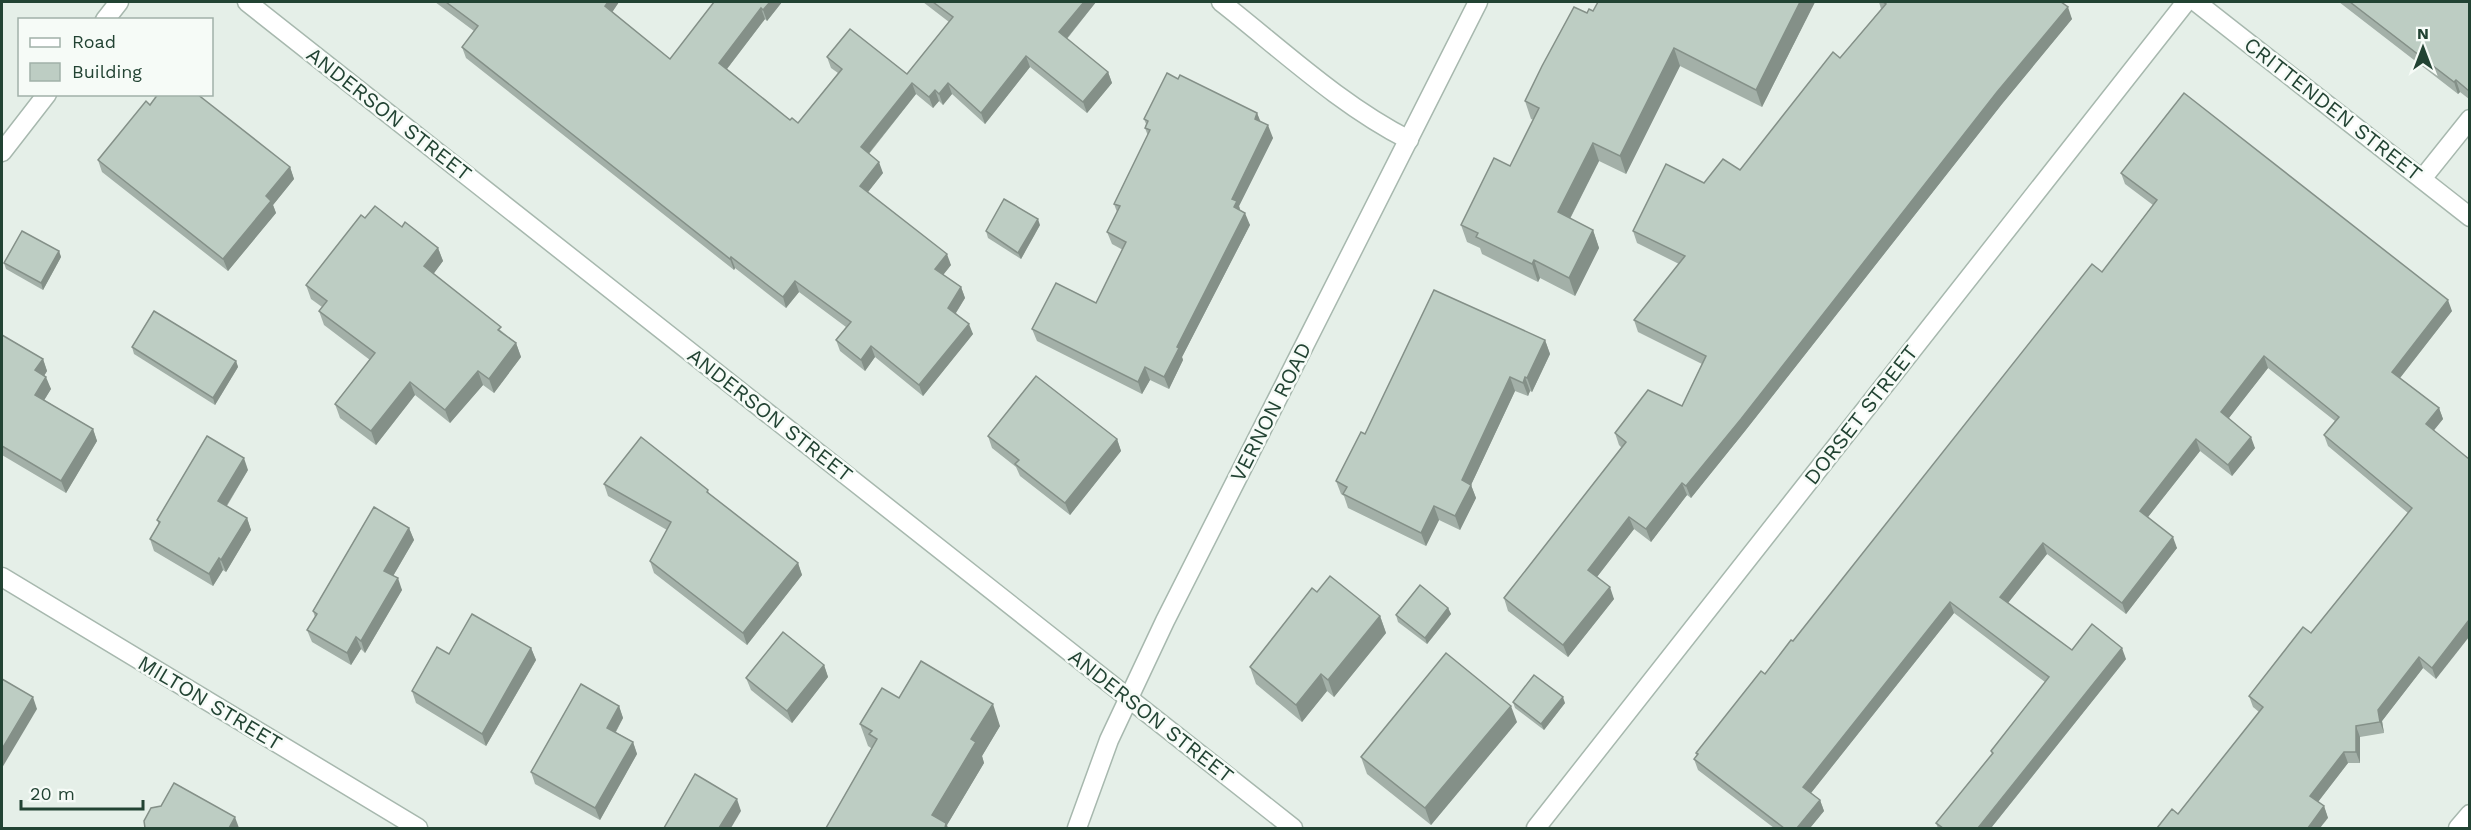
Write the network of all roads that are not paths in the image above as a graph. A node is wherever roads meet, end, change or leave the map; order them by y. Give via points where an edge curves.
1 (119, 2) edge
2 (247, 2) edge
3 (1221, 2) edge
4 (1478, 2) edge
5 (2186, 2) edge
6 (2196, 2) edge
7 (107, 18) edge
8 (45, 96) edge
9 (2469, 119) edge
10 (1409, 140) junction
11 (2, 152) edge
12 (2422, 179) junction
13 (2469, 217) edge
14 (2, 577) edge
15 (1128, 697) junction
16 (2469, 814) edge
17 (418, 828) edge
18 (1077, 828) edge
19 (1293, 828) edge
20 (1536, 828) edge
21 (2458, 828) edge

1 - 7 street
2 - 15 street, ANDERSON STREET
3 - 10 street via 1354,106
4 - 10 street, VERNON ROAD
5 - 20 street, DORSET STREET
6 - 12 street, CRITTENDEN STREET
8 - 11 street
9 - 12 street
10 - 15 street, VERNON ROAD
12 - 13 street, CRITTENDEN STREET
14 - 17 street, MILTON STREET
15 - 18 street, VERNON ROAD
15 - 19 street, ANDERSON STREET
16 - 21 street

